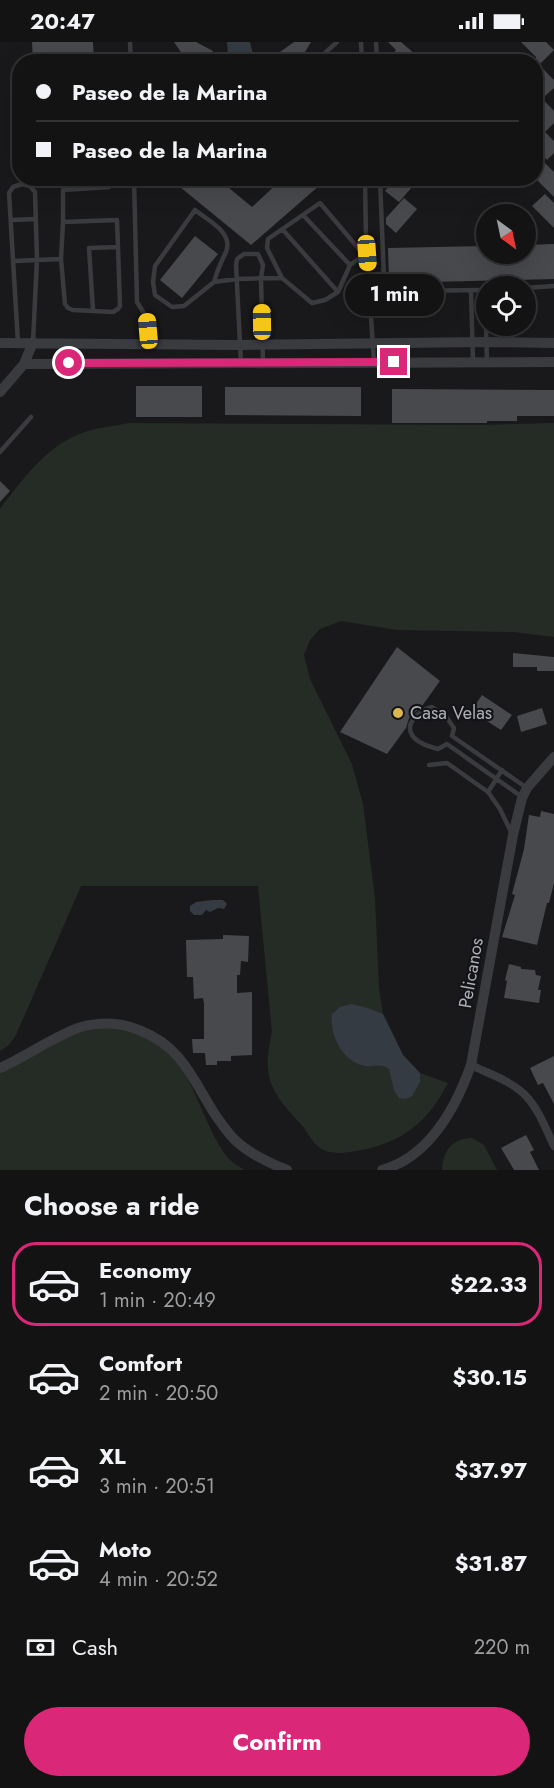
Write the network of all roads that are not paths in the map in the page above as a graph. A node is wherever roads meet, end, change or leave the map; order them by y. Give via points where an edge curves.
1 (336, 42) edge
2 (323, 54) edge
3 (16, 186) edge
4 (30, 186) edge
5 (134, 186) edge
6 (365, 186) edge
7 (380, 186) edge
8 (109, 188) dead end
9 (303, 215) junction
10 (36, 219) junction
11 (11, 220) junction
12 (63, 222) junction
13 (283, 230) junction
14 (118, 247) junction
15 (365, 254) junction
16 (37, 259) junction
17 (61, 259) junction
18 (14, 261) junction
19 (350, 265) junction
20 (261, 278) junction
21 (282, 278) junction
22 (237, 279) junction
23 (214, 282) junction
24 (554, 286) edge
25 (536, 287) edge
26 (471, 290) junction
27 (476, 290) edge
28 (338, 292) junction
29 (93, 310) junction
30 (485, 336) edge
31 (33, 342) junction
32 (471, 342) junction
33 (485, 342) junction
34 (0, 343) edge
35 (16, 343) junction
36 (554, 343) edge
37 (149, 344) junction
38 (262, 344) junction
39 (373, 344) junction
40 (240, 345) junction
41 (353, 345) junction
42 (353, 362) junction
43 (374, 362) junction
44 (473, 362) junction
45 (554, 362) edge
46 (241, 363) junction
47 (263, 363) junction
48 (487, 363) junction
49 (24, 364) junction
50 (0, 392) edge
51 (32, 417) dead end
52 (0, 452) edge
53 (452, 736) junction
54 (447, 744) junction
55 (554, 758) edge
56 (429, 765) dead end
57 (502, 770) junction
58 (496, 779) junction
59 (488, 792) junction
60 (525, 793) junction
61 (513, 835) junction
62 (471, 1065) junction
63 (0, 1068) edge
64 (554, 1146) edge
65 (287, 1170) edge
66 (385, 1170) edge

1 - 2 lane
3 - 11 lane via 9,192
4 - 10 lane via 35,192
5 - 37 lane via 137,302 147,318
6 - 15 lane
7 - 26 lane via 384,280 388,286 398,291
8 - 12 lane via 63,190
9 - 13 lane
9 - 15 lane via 320,203
9 - 19 lane
10 - 11 lane
10 - 16 lane
11 - 18 lane
12 - 14 lane via 117,220
12 - 17 lane
13 - 21 lane via 268,239 267,248
13 - 28 lane
14 - 29 lane via 120,306 113,312
14 - 29 lane via 89,248
15 - 19 lane
15 - 39 lane
16 - 17 lane
16 - 18 lane
16 - 31 lane
17 - 29 lane via 65,304 73,310
18 - 35 lane
19 - 28 lane
20 - 21 lane
20 - 22 lane
20 - 22 lane via 261,258 258,254 244,254 237,260
20 - 38 lane
21 - 28 lane via 312,303
22 - 23 lane
22 - 40 lane
23 - 23 lane via 184,306 172,308 155,295 155,266 195,210 228,240
24 - 25 lane
26 - 27 lane
26 - 32 lane
30 - 33 lane
31 - 35 street
31 - 37 street
31 - 49 street
32 - 33 street
32 - 39 street
32 - 44 lane
33 - 36 street
33 - 48 lane
34 - 35 street
37 - 40 street
38 - 40 street
38 - 41 street
38 - 47 lane
39 - 41 street
39 - 43 lane
40 - 46 lane
41 - 42 street
42 - 43 street
42 - 47 street
43 - 44 street
44 - 48 street
45 - 48 street
46 - 47 street
46 - 49 street
49 - 50 street
51 - 52 lane
53 - 54 lane
53 - 54 lane via 454,728 432,707 418,713 410,728 412,735 429,747 438,749
53 - 57 lane
54 - 58 lane
55 - 60 street, Pelicanos
56 - 59 lane via 447,763
57 - 58 lane
57 - 60 lane
58 - 59 lane
58 - 60 lane
59 - 61 lane
60 - 61 street, Pelicanos
61 - 62 street, Pelicanos
62 - 64 street via 525,1095
62 - 66 street, Pelicanos via 447,1116 426,1143 409,1158
63 - 65 street via 81,1028 107,1023 130,1026 170,1046 236,1141

